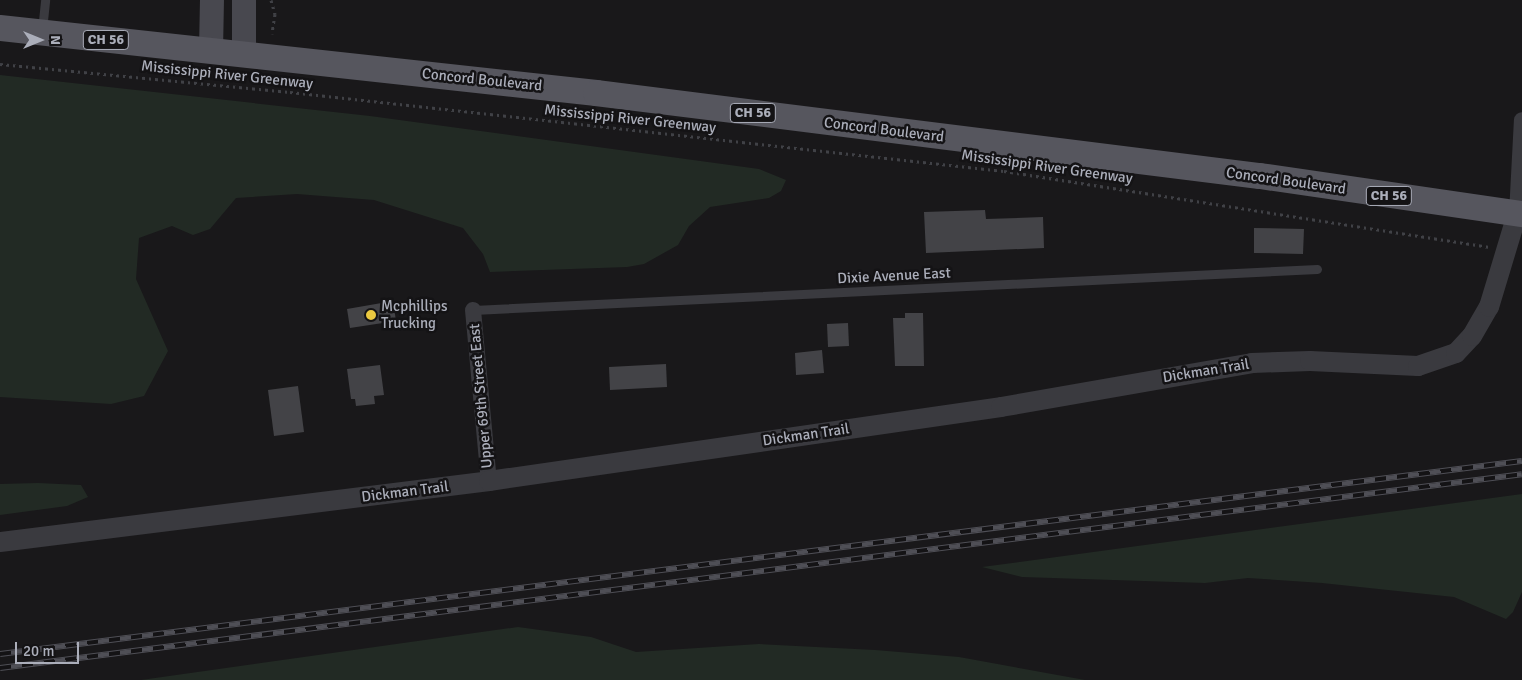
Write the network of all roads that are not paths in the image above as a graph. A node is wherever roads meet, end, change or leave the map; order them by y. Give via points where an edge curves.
1 (46, 0) edge
2 (212, 0) edge
3 (244, 0) edge
4 (0, 28) edge
5 (42, 33) junction
6 (212, 51) junction
7 (244, 54) junction
8 (1522, 120) edge
9 (1520, 214) edge
10 (1317, 269) dead end
11 (473, 310) joint
12 (489, 481) junction
13 (0, 542) edge

1 - 5 lane
2 - 6 main road
3 - 7 main road
4 - 5 main road, CH 56
5 - 6 main road, CH 56
6 - 7 main road, CH 56
7 - 9 main road, Concord Boulevard / CH 56 via 596,93 1260,176
8 - 9 street
9 - 12 street, Dickman Trail via 1489,308 1472,336 1456,353 1418,366 1310,361 1252,363 1001,407
10 - 11 lane, Dixie Avenue East
11 - 12 street, Upper 69th Street East
12 - 13 street, Dickman Trail

